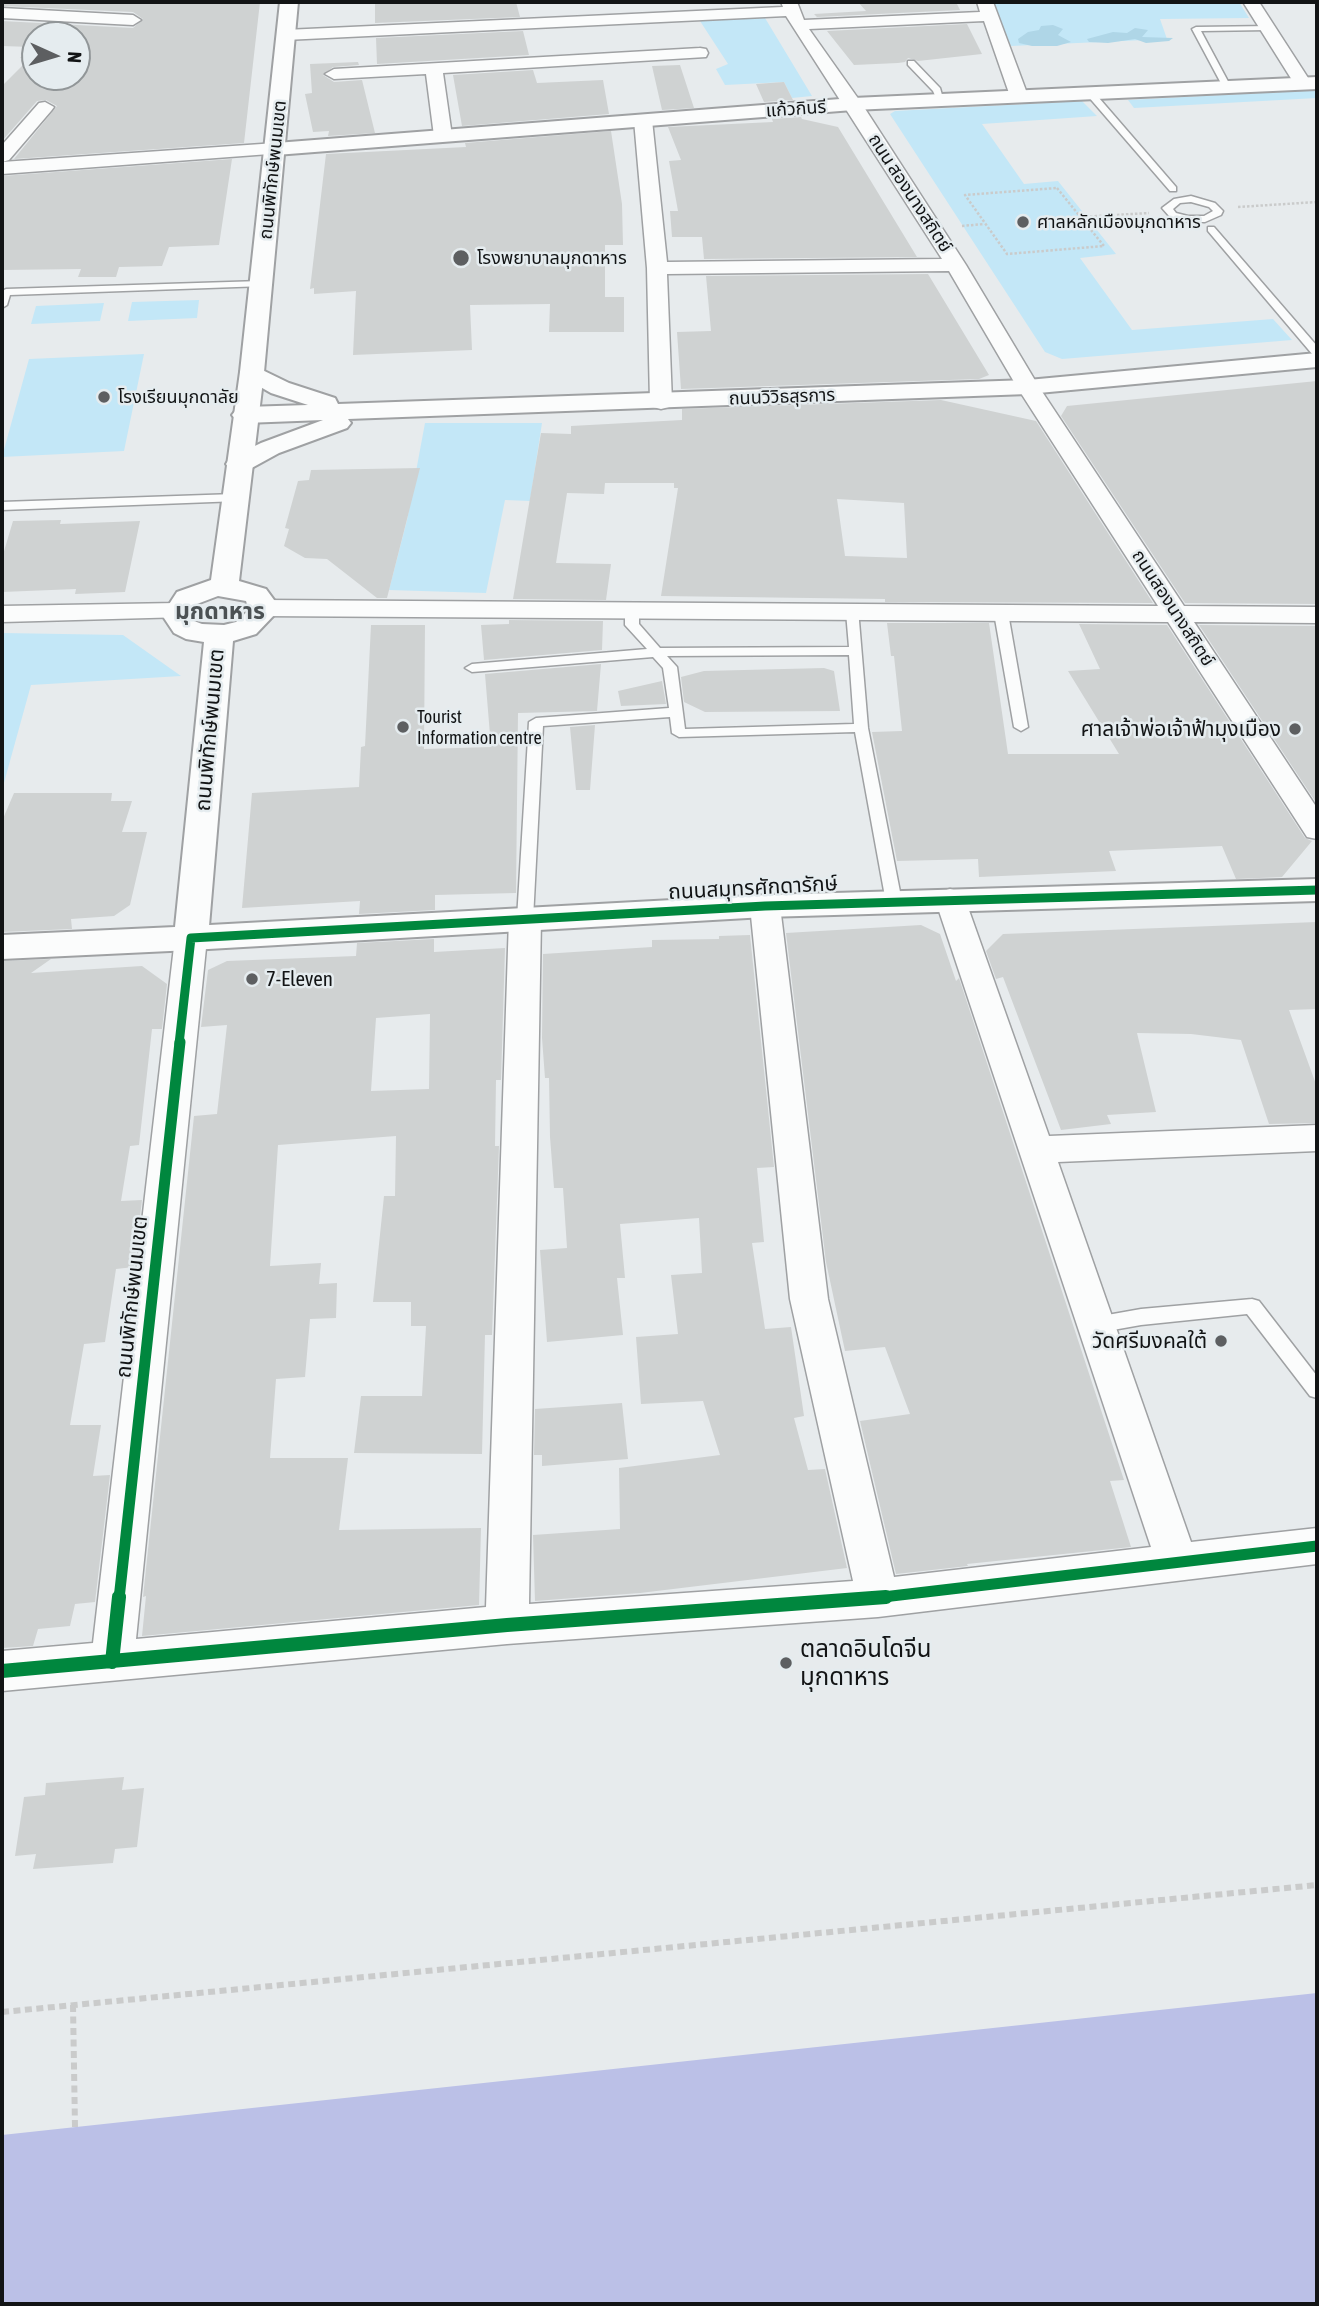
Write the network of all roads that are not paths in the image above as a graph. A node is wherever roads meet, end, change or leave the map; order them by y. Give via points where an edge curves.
1 (289, 2) edge
2 (1251, 2) edge
3 (988, 9) edge
4 (793, 12) edge
5 (2, 13) edge
6 (103, 20) junction
7 (133, 20) dead end
8 (1268, 28) junction
9 (91, 32) edge
10 (285, 35) junction
11 (699, 53) dead end
12 (911, 63) dead end
13 (434, 68) junction
14 (334, 74) dead end
15 (1310, 83) edge
16 (1227, 88) junction
17 (1090, 93) junction
18 (1019, 96) junction
19 (941, 100) junction
20 (853, 104) junction
21 (45, 107) dead end
22 (643, 120) junction
23 (443, 136) junction
24 (276, 149) junction
25 (2, 156) edge
26 (2, 168) edge
27 (1173, 189) junction
28 (1195, 200) junction
29 (1170, 207) junction
30 (1213, 218) junction
31 (956, 265) junction
32 (657, 268) junction
33 (261, 284) junction
34 (2, 305) edge
35 (1317, 353) edge
36 (1317, 360) edge
37 (252, 372) junction
38 (1028, 387) junction
39 (661, 402) junction
40 (380, 411) junction
41 (245, 415) junction
42 (239, 464) junction
43 (235, 498) junction
44 (2, 506) edge
45 (224, 587) junction
46 (263, 608) junction
47 (632, 610) junction
48 (177, 611) junction
49 (853, 612) junction
50 (1001, 613) junction
51 (2, 614) edge
52 (1178, 615) junction
53 (1317, 615) edge
54 (219, 635) junction
55 (856, 651) junction
56 (660, 652) junction
57 (472, 668) dead end
58 (676, 712) junction
59 (1021, 727) dead end
60 (861, 729) junction
61 (1317, 830) edge
62 (1317, 890) edge
63 (950, 899) junction
64 (894, 902) junction
65 (765, 906) junction
66 (525, 919) junction
67 (191, 938) junction
68 (2, 947) edge
69 (1317, 1138) edge
70 (1036, 1150) junction
71 (1096, 1325) junction
72 (1317, 1390) edge
73 (1317, 1546) edge
74 (1177, 1561) junction
75 (878, 1598) junction
76 (508, 1625) junction
77 (112, 1661) junction
78 (2, 1671) edge

1 - 10 main road, ถนนพิทักษ์พนมเขต
2 - 8 street
3 - 4 street
3 - 18 street
4 - 10 street
4 - 20 street, ถนน สองนางสถิตย์
5 - 6 street
6 - 7 street
6 - 9 street
8 - 15 street
8 - 16 lane via 1196,29
10 - 24 main road, ถนนพิทักษ์พนมเขต
11 - 13 street
12 - 19 lane
13 - 14 street
13 - 23 street
15 - 16 main road, แก้วกินรี
16 - 17 main road, แก้วกินรี
17 - 18 main road, แก้วกินรี
17 - 27 lane
18 - 19 main road, แก้วกินรี
19 - 20 main road, แก้วกินรี
20 - 22 main road, แก้วกินรี
20 - 31 street, ถนน สองนางสถิตย์
21 - 25 street
22 - 23 main road, แก้วกินรี
22 - 32 street
23 - 24 main road, แก้วกินรี
24 - 26 street
24 - 33 main road, ถนนพิทักษ์พนมเขต
27 - 28 lane
27 - 29 lane
28 - 29 lane
28 - 30 lane
29 - 30 lane via 1188,219
30 - 35 lane
31 - 32 street
31 - 38 street, ถนน สองนางสถิตย์
32 - 39 street
33 - 34 lane via 6,292
33 - 37 main road, ถนนพิทักษ์พนมเขต
36 - 38 main road, ถนนวิวิธสุรการ
37 - 40 main road via 280,388 328,403
37 - 41 main road, ถนนพิทักษ์พนมเขต
38 - 39 main road, ถนนวิวิธสุรการ
38 - 52 street, ถนนสองนางสถิตย์
39 - 40 main road, ถนนวิวิธสุรการ
40 - 41 main road, ถนนวิวิธสุรการ
40 - 42 main road via 319,428
41 - 42 main road, ถนนพิทักษ์พนมเขต
42 - 43 main road, ถนนพิทักษ์พนมเขต
43 - 44 lane
43 - 45 main road, ถนนพิทักษ์พนมเขต
45 - 46 main road via 256,595
45 - 48 main road via 187,598
46 - 47 street
46 - 54 main road via 257,621 246,628
47 - 49 street
47 - 56 lane via 632,625
48 - 51 street
48 - 54 main road via 184,627
49 - 50 street
49 - 55 lane
50 - 52 street
50 - 59 lane
52 - 53 street
52 - 61 street, ถนนสองนางสถิตย์
54 - 67 main road, ถนนพิทักษ์พนมเขต
55 - 56 lane
55 - 60 lane
56 - 57 lane
56 - 58 lane via 670,667
58 - 60 lane via 679,733
58 - 66 lane via 536,722
60 - 64 lane
62 - 63 main road, ถนนสมุทรศักดารักษ์
63 - 64 main road, ถนนสมุทรศักดารักษ์
63 - 70 street
64 - 65 main road, ถนนสมุทรศักดารักษ์
65 - 66 main road, ถนนสมุทรศักดารักษ์
65 - 75 street via 809,1299
66 - 67 main road, ถนนสมุทรศักดารักษ์
66 - 76 street
67 - 68 main road, ถนนสมุทรศักดารักษ์
67 - 77 street, ถนนพิทักษ์พนมเขต
69 - 70 street
70 - 71 street
71 - 72 lane via 1252,1306
71 - 74 street
73 - 74 street
74 - 75 street
75 - 76 street
76 - 77 street
77 - 78 street

